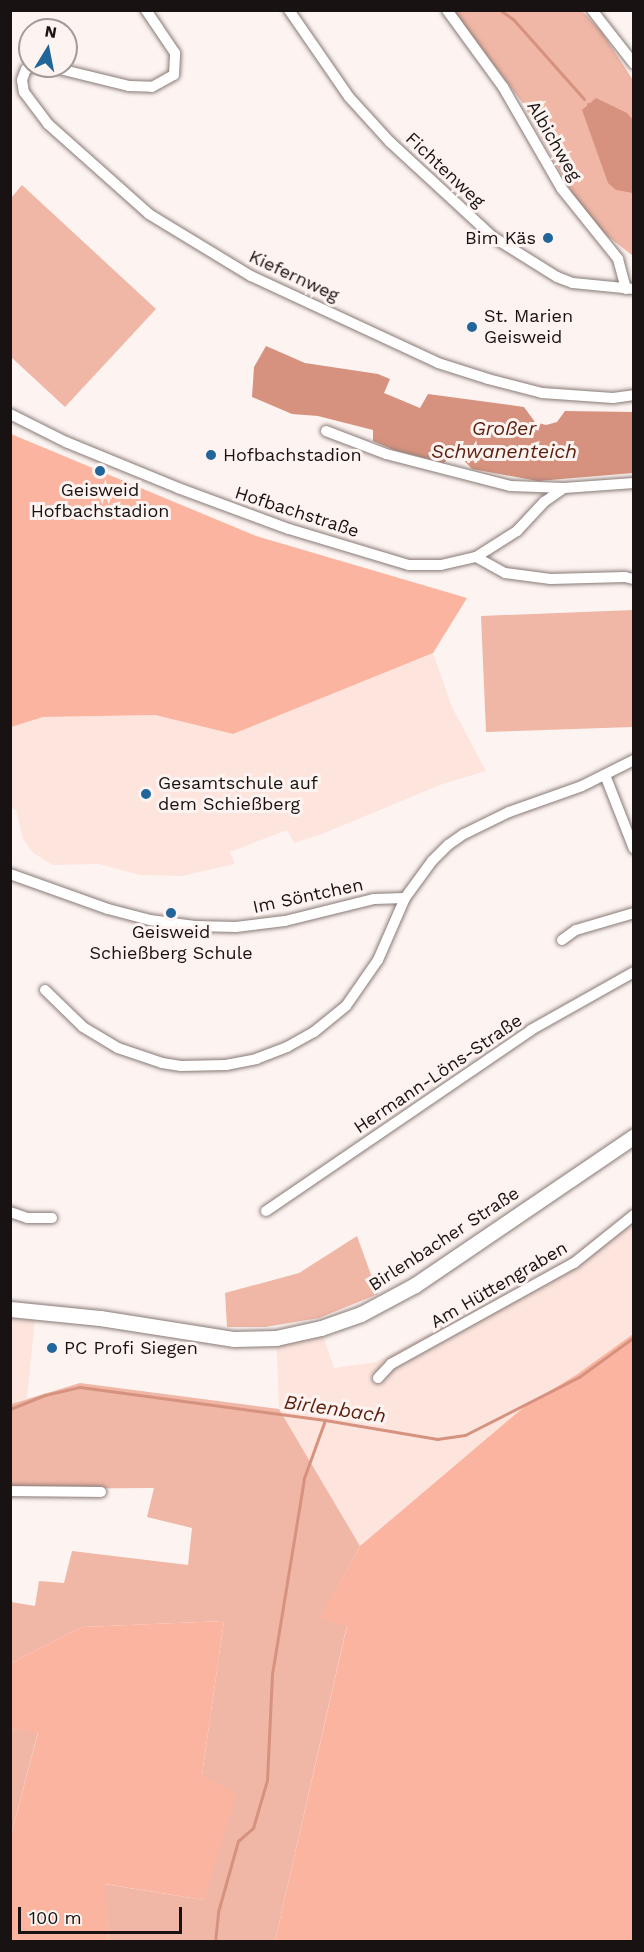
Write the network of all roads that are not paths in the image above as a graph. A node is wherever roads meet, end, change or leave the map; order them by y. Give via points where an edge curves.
1 (146, 10) edge
2 (289, 10) edge
3 (447, 10) edge
4 (592, 10) edge
5 (633, 64) edge
6 (78, 74) edge
7 (23, 78) edge
8 (629, 289) edge
9 (633, 395) edge
10 (10, 414) edge
11 (326, 431) dead end
12 (633, 483) edge
13 (564, 488) junction
14 (476, 557) junction
15 (633, 579) edge
16 (633, 760) edge
17 (605, 775) junction
18 (633, 849) edge
19 (10, 874) edge
20 (405, 898) junction
21 (633, 913) edge
22 (562, 940) dead end
23 (633, 972) edge
24 (45, 990) dead end
25 (633, 1136) edge
26 (266, 1211) dead end
27 (10, 1212) edge
28 (633, 1215) edge
29 (52, 1218) dead end
30 (10, 1309) edge
31 (378, 1378) dead end
32 (10, 1491) edge
33 (101, 1491) dead end

1 - 6 street via 175,53 174,75 152,87 129,86
2 - 8 street, Fichtenweg via 349,97 390,142 493,237 557,277 573,283
3 - 8 street, Albichweg via 503,87 561,189 618,259
4 - 5 street
7 - 9 street, Kiefernweg via 24,92 48,124 149,214 251,276 438,363 488,380 542,393 613,398
10 - 14 street, Hofbachstraße via 86,450 289,530 409,565 441,565
11 - 13 street via 386,454 511,486
12 - 13 street
13 - 14 street, Hofbachstraße via 544,502 517,531
14 - 15 street via 505,573 551,579
16 - 17 street
17 - 18 street
17 - 20 street via 464,834 432,861
19 - 20 street, Im Söntchen via 108,909 195,926 236,927 285,921 374,898
20 - 24 street via 378,960 346,1006 314,1032 256,1059 226,1065 162,1063 118,1048 83,1027
21 - 22 street via 576,930
23 - 26 street, Hermann-Löns-Straße via 531,1030
25 - 30 main road, Birlenbacher Straße via 415,1285 361,1314 321,1328 276,1338 234,1339 100,1318
27 - 29 street via 39,1220
28 - 31 street, Am Hüttengraben via 567,1267 391,1364
32 - 33 street

